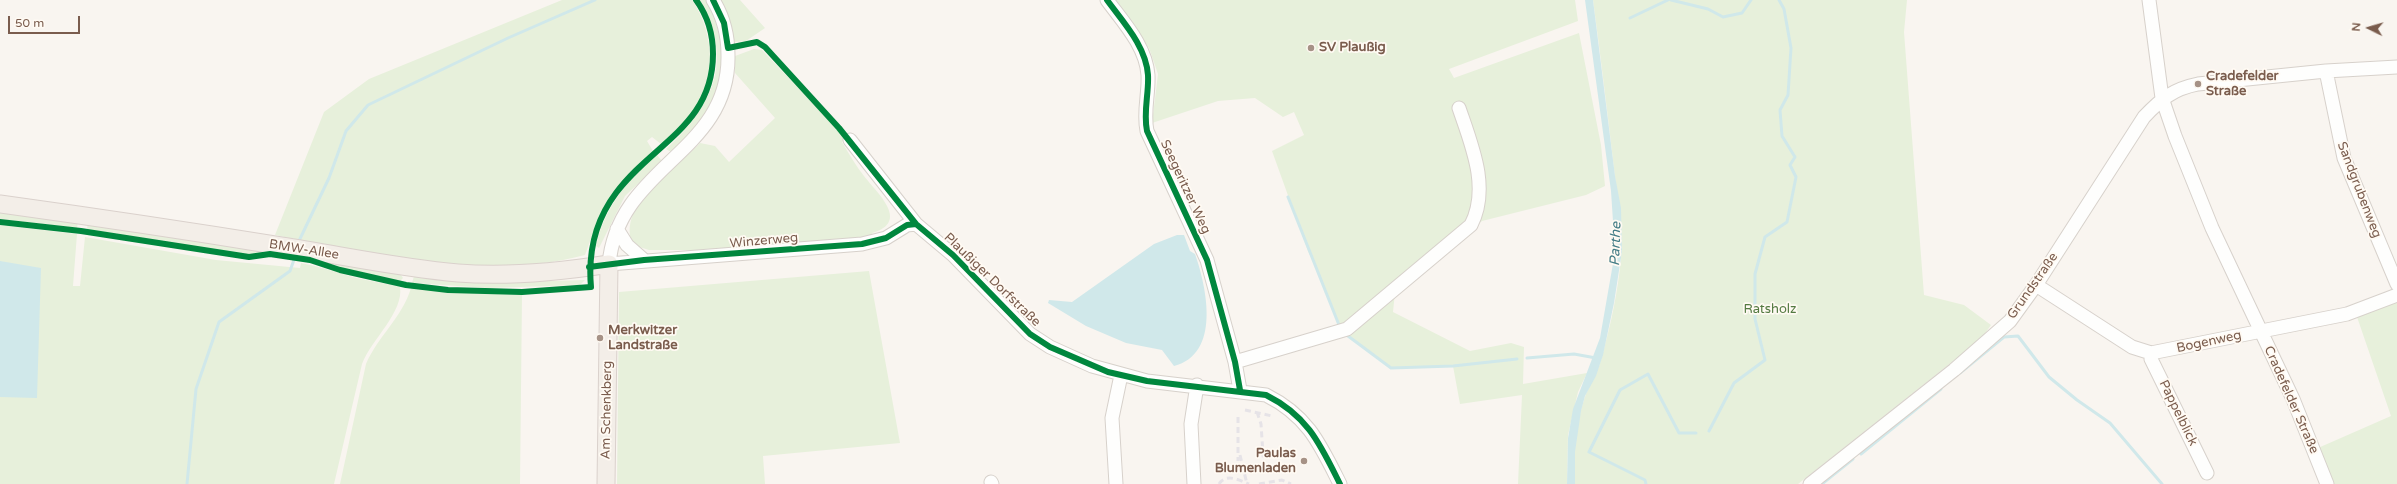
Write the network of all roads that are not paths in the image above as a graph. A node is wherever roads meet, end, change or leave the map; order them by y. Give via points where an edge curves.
1 (713, 0) edge
2 (1106, 0) edge
3 (2149, 0) edge
4 (2397, 67) edge
5 (2326, 71) junction
6 (2162, 98) junction
7 (1459, 108) dead end
8 (850, 140) dead end
9 (0, 204) edge
10 (916, 224) junction
11 (617, 229) junction
12 (644, 260) junction
13 (609, 264) junction
14 (2397, 284) edge
15 (2036, 285) junction
16 (2397, 295) edge
17 (2260, 331) junction
18 (2151, 353) junction
19 (1235, 362) junction
20 (1121, 375) junction
21 (1197, 385) junction
22 (1240, 390) junction
23 (2206, 473) dead end
24 (606, 484) edge
25 (1116, 484) edge
26 (1194, 484) edge
27 (1340, 484) edge
28 (1810, 484) edge
29 (2327, 484) edge

1 - 11 street via 724,23 728,48 726,80 718,104 696,137 640,190
2 - 19 street, Seegeritzer Weg via 1144,55 1148,74 1145,120 1147,131 1207,260
3 - 6 street, Cradefelder Straße
4 - 5 street, Grundstraße
5 - 6 street, Grundstraße via 2198,84 2181,87
5 - 14 street, Sandgrubenweg via 2344,158
6 - 15 street, Grundstraße via 2144,117
6 - 17 street, Cradefelder Straße via 2212,228
7 - 19 street via 1479,177 1478,212 1471,226 1347,329
8 - 10 street, Plaußiger Dorfstraße
9 - 13 main road, BMW-Allee via 459,273 544,272
10 - 12 street, Winzerweg via 907,225 886,238 862,244
10 - 20 street, Plaußiger Dorfstraße via 953,256 1030,334 1072,358
11 - 12 street via 626,245
11 - 13 street
12 - 13 street, Winzerweg
13 - 24 main road, Am Schenkberg
15 - 18 street, Bogenweg via 2132,348
15 - 28 street, Grundstraße via 2010,321 1954,370
16 - 17 street, Bogenweg via 2347,314
17 - 18 street, Bogenweg
17 - 29 street, Cradefelder Straße via 2293,399
18 - 23 street, Pappelblick via 2151,359
19 - 22 street, Seegeritzer Weg
20 - 21 street, Plaußiger Dorfstraße via 1147,381
20 - 25 street via 1112,418
21 - 22 street, Plaußiger Dorfstraße
21 - 26 street via 1191,424
22 - 27 street, Plaußiger Dorfstraße via 1266,395 1296,414 1316,436

